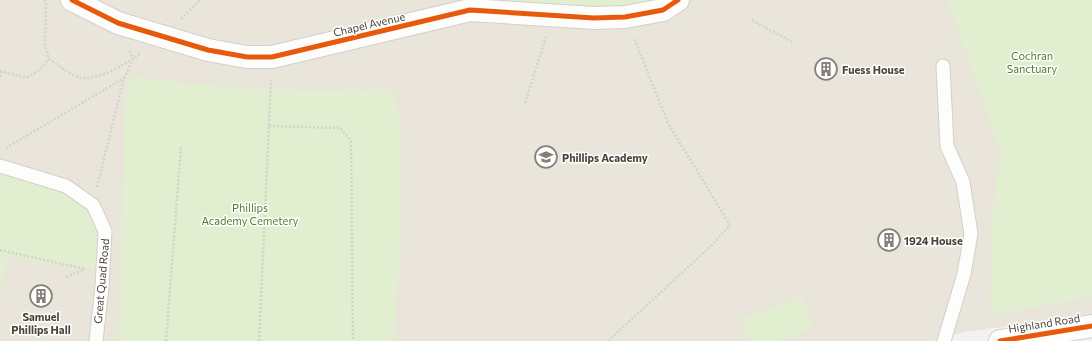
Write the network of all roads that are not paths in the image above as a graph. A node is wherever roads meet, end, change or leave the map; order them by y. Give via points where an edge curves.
1 (72, 0) edge
2 (678, 0) edge
3 (471, 5) edge
4 (943, 66) dead end
5 (0, 166) edge
6 (1092, 326) edge
7 (96, 341) edge
8 (944, 341) edge
9 (1000, 341) edge

1 - 3 street, Chapel Avenue via 118,23 208,50 247,57 272,57
2 - 3 street, Chapel Avenue via 663,10 625,17 594,18 552,16
4 - 8 lane via 947,146 963,182 971,234 964,274
5 - 7 lane, Great Quad Road via 66,186 93,205 105,231
6 - 9 street, Highland Road

